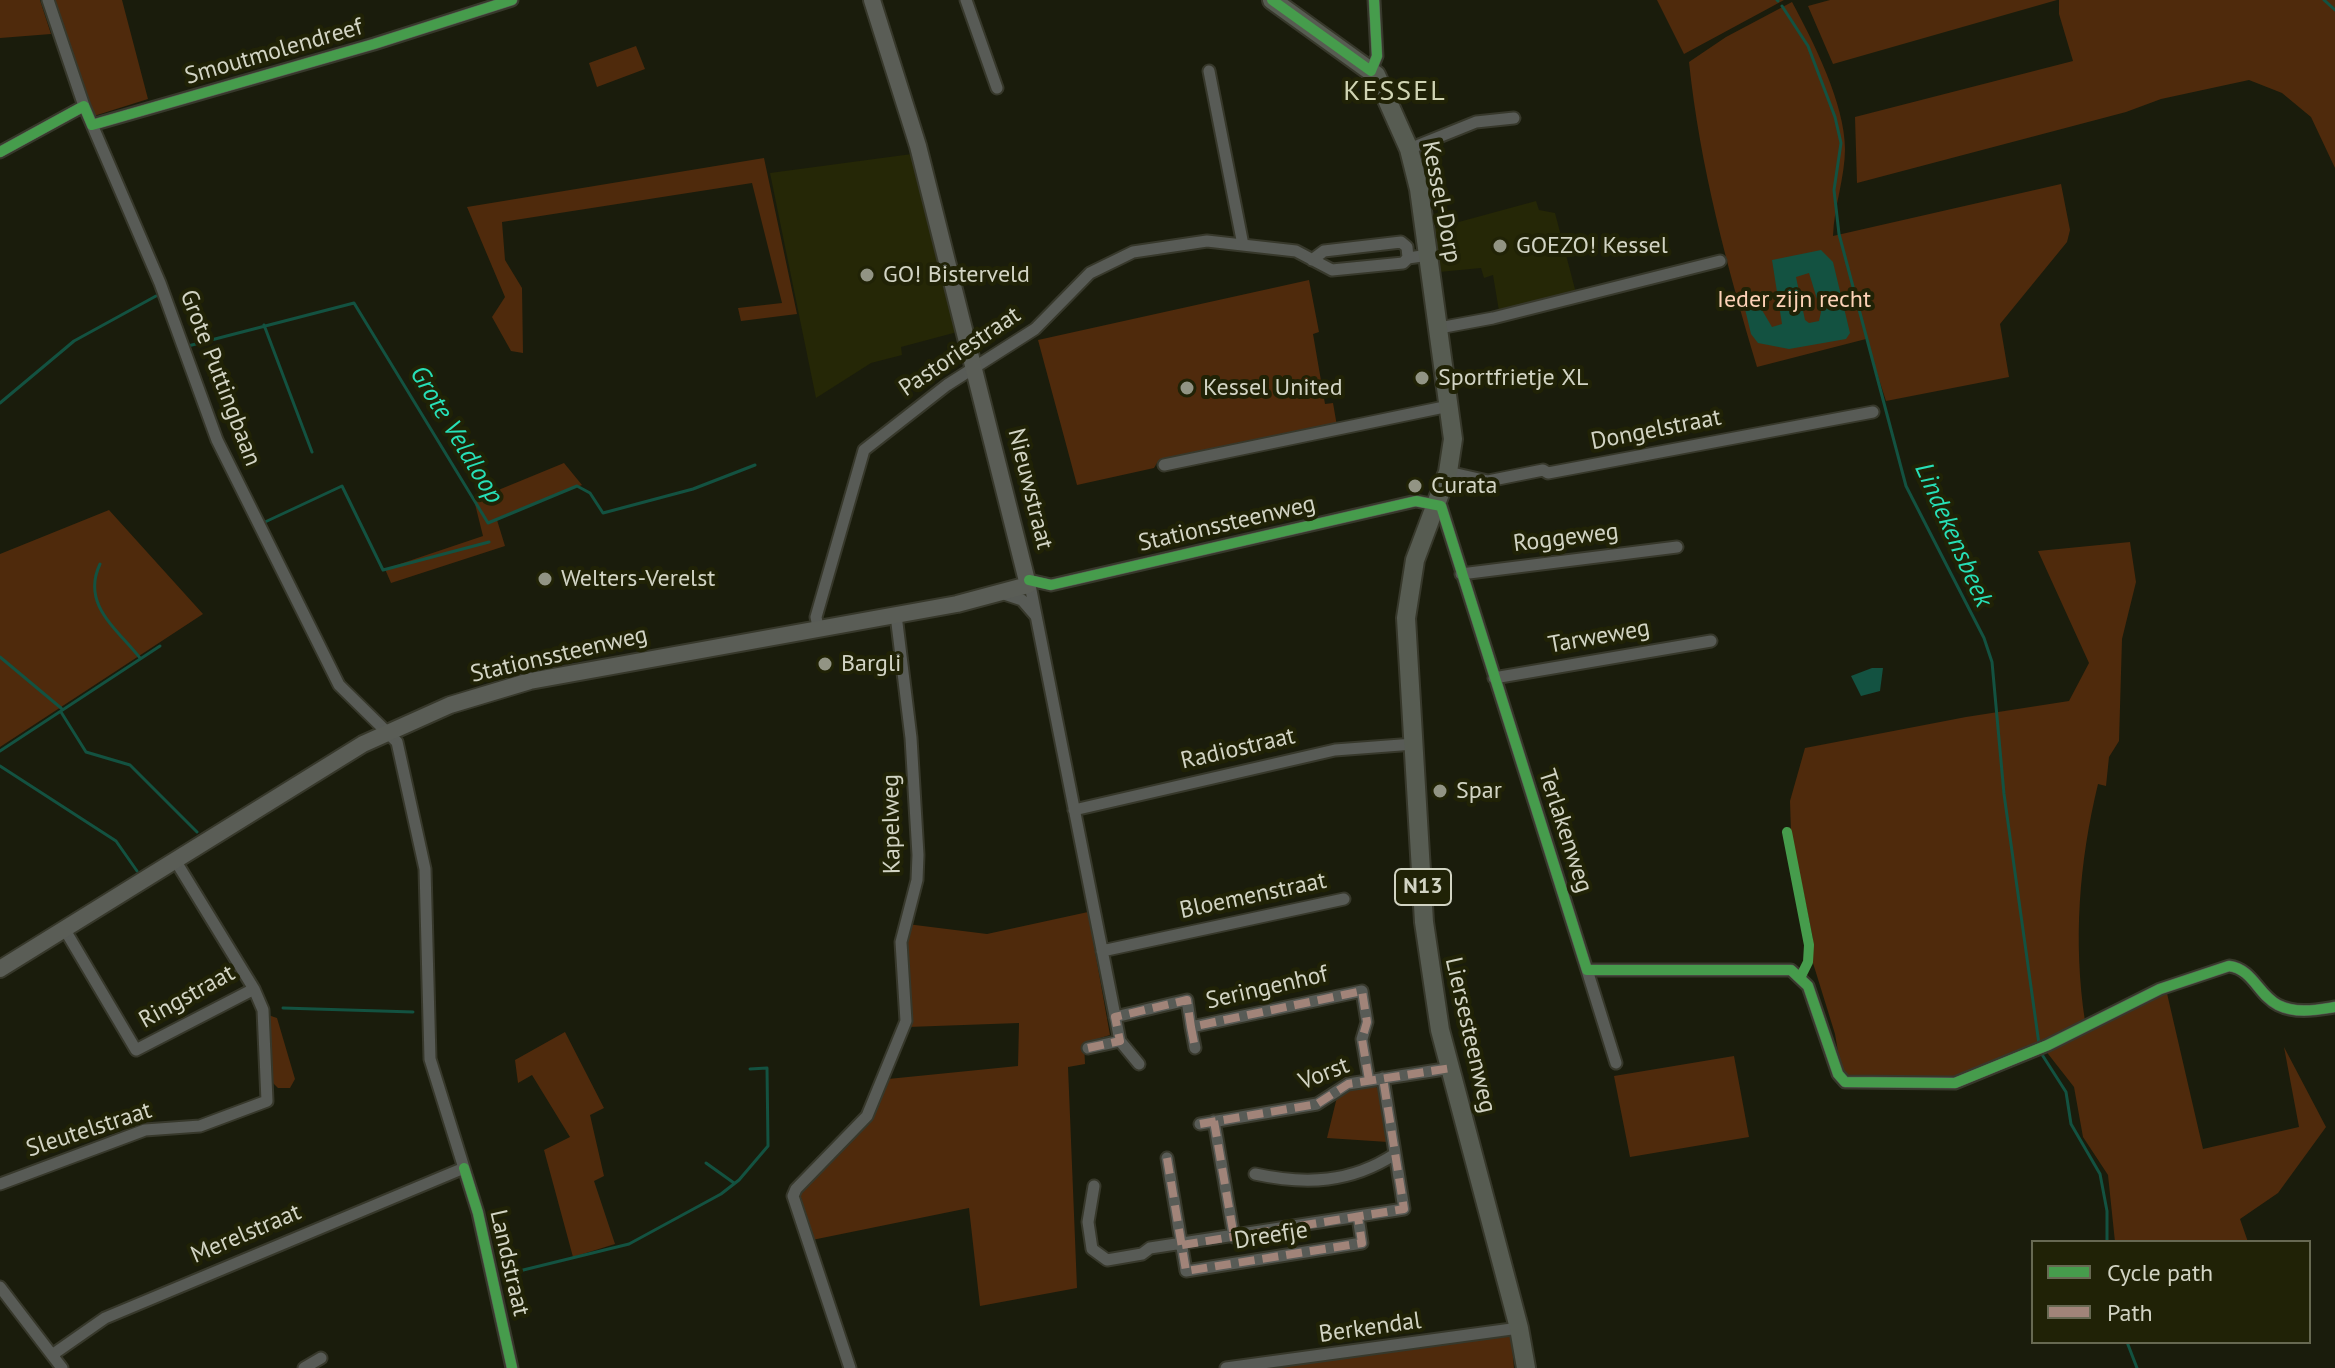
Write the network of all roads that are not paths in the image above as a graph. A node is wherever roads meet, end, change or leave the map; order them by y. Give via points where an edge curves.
1 (48, 0) edge
2 (512, 0) edge
3 (872, 0) edge
4 (966, 0) edge
5 (1272, 0) edge
6 (1374, 0) edge
7 (1209, 71) dead end
8 (1371, 71) junction
9 (997, 88) dead end
10 (84, 106) junction
11 (1514, 118) dead end
12 (92, 125) junction
13 (1409, 149) junction
14 (0, 152) edge
15 (1243, 245) junction
16 (1429, 255) junction
17 (1408, 258) junction
18 (1312, 260) junction
19 (1720, 261) dead end
20 (1439, 328) junction
21 (974, 367) junction
22 (1449, 406) junction
23 (1873, 412) dead end
24 (1164, 465) dead end
25 (1448, 472) junction
26 (1435, 503) junction
27 (1677, 547) dead end
28 (1461, 574) junction
29 (1029, 580) junction
30 (1004, 593) junction
31 (896, 615) junction
32 (1037, 619) junction
33 (818, 627) junction
34 (1711, 641) dead end
35 (1494, 678) junction
36 (389, 732) junction
37 (1414, 744) junction
38 (1074, 810) junction
39 (175, 860) junction
40 (1344, 899) dead end
41 (65, 930) junction
42 (1102, 951) junction
43 (0, 969) edge
44 (1587, 970) junction
45 (254, 989) junction
46 (2335, 1007) edge
47 (1115, 1017) junction
48 (1191, 1027) junction
49 (1120, 1041) junction
50 (1088, 1048) dead end
51 (1195, 1048) dead end
52 (1616, 1063) dead end
53 (1139, 1064) dead end
54 (1451, 1068) junction
55 (1383, 1078) junction
56 (1369, 1080) junction
57 (1214, 1121) junction
58 (1200, 1124) dead end
59 (1395, 1154) junction
60 (1167, 1158) dead end
61 (464, 1168) junction
62 (1255, 1174) dead end
63 (0, 1184) edge
64 (1094, 1186) dead end
65 (1358, 1217) junction
66 (1234, 1237) junction
67 (1182, 1245) junction
68 (0, 1287) edge
69 (1519, 1328) junction
70 (52, 1355) junction
71 (321, 1358) dead end
72 (62, 1368) edge
73 (304, 1368) edge
74 (512, 1368) edge
75 (850, 1368) edge
76 (1226, 1368) edge
77 (1526, 1368) edge

1 - 10 street, Grote Puttingbaan
2 - 12 street, Smoutmolendreef
3 - 21 street, Nieuwstraat via 908,108
4 - 9 street
5 - 8 main road, Kessel-Dorp / N13
6 - 8 street via 1377,56
7 - 15 street
8 - 13 main road, Kessel-Dorp / N13
10 - 12 street, Grote Puttingbaan
10 - 14 street
11 - 13 street via 1476,122
12 - 36 street, Grote Puttingbaan via 160,283 222,452 339,685
13 - 16 main road, Kessel-Dorp / N13
15 - 18 street, Pastoriestraat via 1296,251
15 - 21 street, Pastoriestraat via 1196,241 1133,252 1086,276 1035,329
16 - 17 street
16 - 20 main road, Kessel-Dorp / N13
17 - 18 street via 1403,263 1332,270
17 - 18 street via 1401,242 1324,251
19 - 20 street
20 - 22 main road, Kessel-Dorp / N13
21 - 29 street, Nieuwstraat
21 - 33 street, Pastoriestraat via 864,450 816,617
22 - 24 street
22 - 25 main road, Kessel-Dorp / N13 via 1453,439
23 - 25 street, Dongelstraat via 1548,473 1488,481
25 - 26 main road, Liersesteenweg / N13
26 - 28 street, Terlakenweg via 1446,511
26 - 29 street, Stationssteenweg via 1416,501 1051,585
26 - 37 main road, Liersesteenweg / N13 via 1408,595
27 - 28 street, Roggeweg
28 - 35 street, Terlakenweg
29 - 30 street, Stationssteenweg via 1026,588
29 - 32 street, Nieuwstraat
30 - 31 street, Stationssteenweg
30 - 32 street via 1023,600
31 - 33 street, Stationssteenweg
31 - 75 street, Kapelweg via 918,855 901,942 906,1021 867,1116 793,1196
32 - 38 street, Nieuwstraat
33 - 36 street, Stationssteenweg via 530,681 450,705
34 - 35 street, Tarweweg
35 - 44 street, Terlakenweg
36 - 39 street, Stationssteenweg
36 - 61 street, Landstraat via 401,757 425,869 430,1059
37 - 38 street, Radiostraat via 1335,750
37 - 54 main road, Liersesteenweg / N13 via 1428,962
38 - 42 street, Nieuwstraat
39 - 41 street, Stationssteenweg
39 - 45 street, Ringstraat
40 - 42 street, Bloemenstraat
41 - 43 street, Stationssteenweg
41 - 45 street, Ringstraat via 136,1050
42 - 47 street, Nieuwstraat
44 - 46 street via 1791,970 1808,986 1838,1074 1845,1082 1880,1084 1955,1083 1978,1076 2160,989 2229,966 2253,979 2276,1004 2293,1010
44 - 52 street, Terlakenweg
45 - 63 street, Sleutelstraat via 263,1010 267,1101 200,1126 145,1130
47 - 48 street, Seringenhof via 1187,1000
47 - 49 street
48 - 51 street
48 - 56 street, Seringenhof via 1362,991
49 - 50 street
49 - 53 street
54 - 55 street, Vorst
54 - 69 main road, Liersesteenweg / N13
55 - 56 street, Vorst
55 - 59 street
56 - 57 street, Vorst via 1348,1084 1317,1104
57 - 58 street, Vorst
57 - 66 street
59 - 62 street via 1376,1167 1328,1180
59 - 65 street, Dreefje via 1404,1209
60 - 67 street, Dreefje
61 - 70 street, Merelstraat via 105,1318
61 - 74 street, Landstraat
64 - 67 street via 1088,1222 1092,1249 1107,1260
65 - 66 street, Dreefje
65 - 67 street, Dreefje via 1362,1243 1333,1248 1186,1271
66 - 67 street, Dreefje
68 - 70 street
69 - 76 street, Berkendal
69 - 77 main road, Liersesteenweg / N13
70 - 72 street
71 - 73 street

